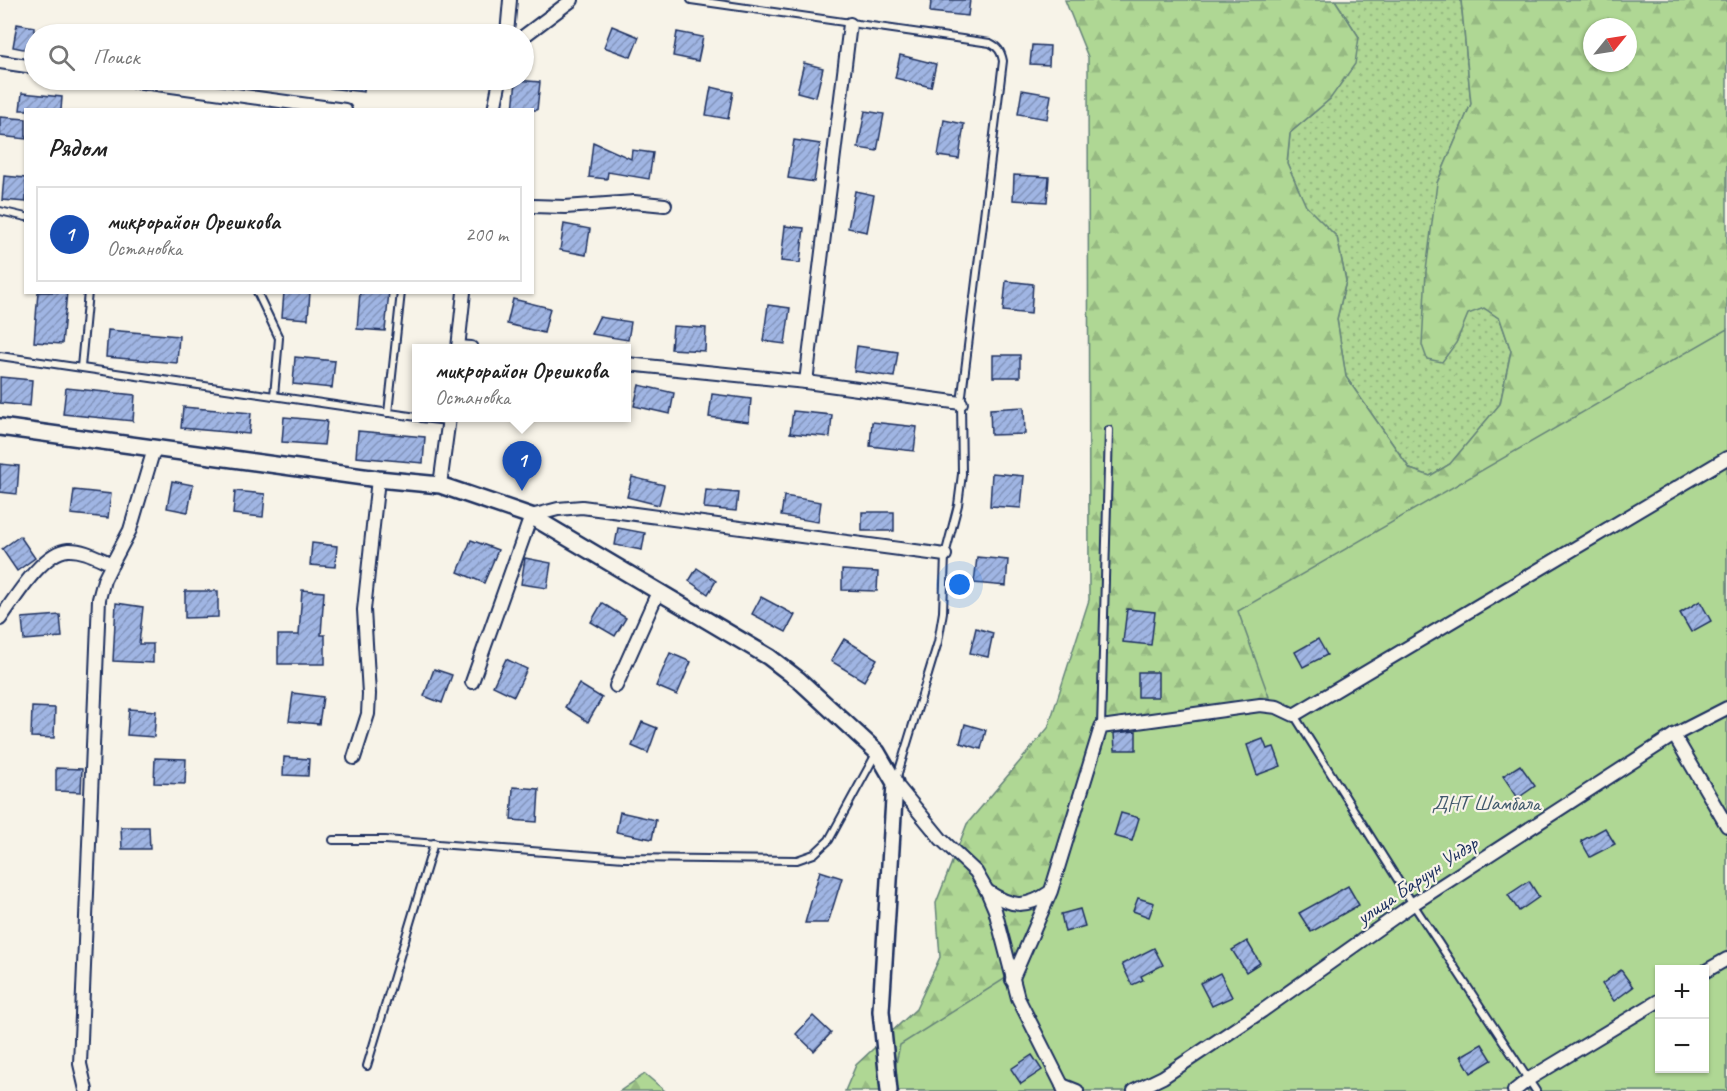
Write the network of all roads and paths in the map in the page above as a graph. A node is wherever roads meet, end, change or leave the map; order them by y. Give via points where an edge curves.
1 (510, 0) edge
2 (572, 0) edge
3 (691, 0) edge
4 (702, 1) edge
5 (508, 24) edge
6 (850, 24) junction
7 (534, 28) edge
8 (0, 62) edge
9 (24, 66) edge
10 (192, 90) edge
11 (498, 90) edge
12 (294, 106) edge
13 (320, 108) edge
14 (494, 108) edge
15 (664, 205) dead end
16 (534, 206) edge
17 (0, 211) edge
18 (24, 217) edge
19 (88, 294) edge
20 (258, 294) edge
21 (401, 294) edge
22 (464, 294) edge
23 (462, 344) edge
24 (0, 356) edge
25 (631, 364) edge
26 (81, 367) junction
27 (806, 382) junction
28 (274, 396) junction
29 (961, 403) junction
30 (388, 413) junction
31 (412, 416) edge
32 (448, 422) edge
33 (0, 427) edge
34 (1109, 430) dead end
35 (154, 449) junction
36 (1727, 458) edge
37 (378, 479) junction
38 (440, 485) junction
39 (531, 516) junction
40 (945, 555) junction
41 (112, 564) junction
42 (658, 592) junction
43 (0, 619) edge
44 (472, 682) dead end
45 (616, 686) dead end
46 (1727, 708) edge
47 (1294, 715) junction
48 (1101, 727) junction
49 (1674, 735) junction
50 (877, 752) junction
51 (354, 758) dead end
52 (895, 783) junction
53 (1727, 826) edge
54 (333, 840) dead end
55 (434, 843) junction
56 (987, 891) junction
57 (1051, 891) junction
58 (1413, 904) junction
59 (1727, 959) edge
60 (1709, 969) edge
61 (1012, 980) junction
62 (1655, 1002) edge
63 (367, 1066) dead end
64 (1529, 1079) junction
65 (1063, 1088) edge
66 (86, 1090) edge
67 (889, 1091) edge
68 (1077, 1091) edge
69 (1134, 1091) edge
70 (1514, 1091) edge
71 (1536, 1091) edge

1 - 5 street
2 - 7 street
3 - 4 lane
4 - 6 lane
6 - 27 street
6 - 29 lane via 990,43 1002,53
8 - 9 street
10 - 12 street
11 - 14 street
12 - 13 street
15 - 16 street via 634,202
17 - 18 lane
19 - 26 lane
20 - 28 lane via 279,338
21 - 30 lane
22 - 23 street
24 - 26 lane
25 - 27 street
26 - 28 lane
27 - 29 street
28 - 30 lane
29 - 40 lane via 962,474
30 - 31 lane
32 - 38 street
33 - 35 street
34 - 48 lane
35 - 37 street
35 - 41 street via 130,530
36 - 47 street
37 - 38 street
37 - 51 street via 364,610 368,714
38 - 39 street
39 - 40 street via 582,507
39 - 42 street
39 - 44 street
40 - 52 lane via 938,642
41 - 43 street via 81,550 65,550 52,556 38,568
41 - 66 street via 99,599 80,1064
42 - 45 street
42 - 50 street via 777,663
46 - 49 street, улица Баруун Ундэр
47 - 48 street via 1260,705
47 - 58 lane
48 - 57 street
49 - 53 street
49 - 58 street, улица Баруун Ундэр
50 - 52 street
50 - 55 lane via 829,840 814,854 797,860 624,858
52 - 56 street via 941,839 976,872
52 - 67 street via 881,1011
54 - 55 lane
55 - 63 lane
56 - 57 street via 1002,901 1019,904 1037,901
56 - 61 street
57 - 61 street
58 - 64 lane
58 - 69 street, улица Баруун Ундэр via 1193,1058
59 - 60 street
61 - 65 street
62 - 64 street
64 - 70 street
64 - 71 lane
65 - 68 street

